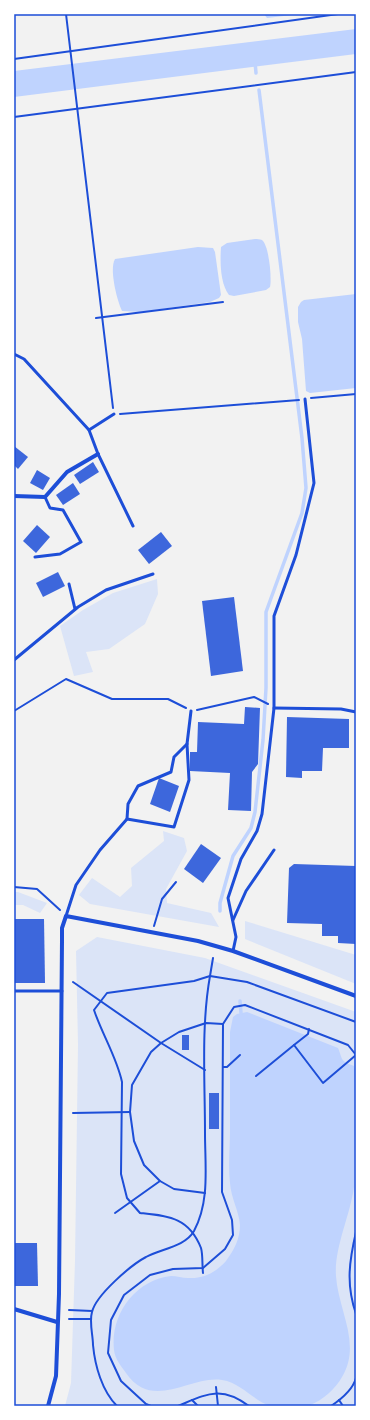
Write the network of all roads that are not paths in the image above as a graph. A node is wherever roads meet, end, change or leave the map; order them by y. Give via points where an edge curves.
1 (14, 354) edge
2 (305, 399) road end
3 (114, 414) road end
4 (89, 430) junction
5 (98, 454) junction
6 (14, 496) edge
7 (45, 497) junction
8 (133, 526) dead end
9 (35, 557) dead end
10 (153, 574) dead end
11 (69, 584) dead end
12 (75, 609) junction
13 (14, 660) edge
14 (273, 708) junction
15 (191, 711) road end
16 (356, 712) edge
17 (188, 744) junction
18 (127, 819) junction
19 (274, 850) dead end
20 (66, 916) junction
21 (233, 920) junction
22 (233, 951) junction
23 (14, 991) edge
24 (62, 991) junction
25 (356, 996) edge
26 (14, 1309) edge
27 (57, 1322) junction
28 (48, 1406) edge

1 - 4 lane via 24,359
2 - 14 lane via 314,483 296,555 274,616 276,657
3 - 4 lane
4 - 5 lane
5 - 7 street via 67,472
5 - 8 lane
6 - 7 street
7 - 9 lane via 50,508 63,510 81,542 60,554
10 - 12 lane via 106,590
11 - 12 lane
12 - 13 lane
14 - 16 lane via 341,709
14 - 21 lane via 262,814 257,831 241,859 228,898
15 - 17 lane
17 - 18 lane via 174,757 171,772 138,786 128,804
17 - 18 lane via 189,780 174,827
18 - 20 lane via 100,850 76,885
19 - 21 lane via 246,891
20 - 22 street via 152,931
20 - 24 street via 62,928
21 - 22 lane via 236,937
22 - 25 street
23 - 24 lane
24 - 27 street
26 - 27 street
27 - 28 street via 56,1376

